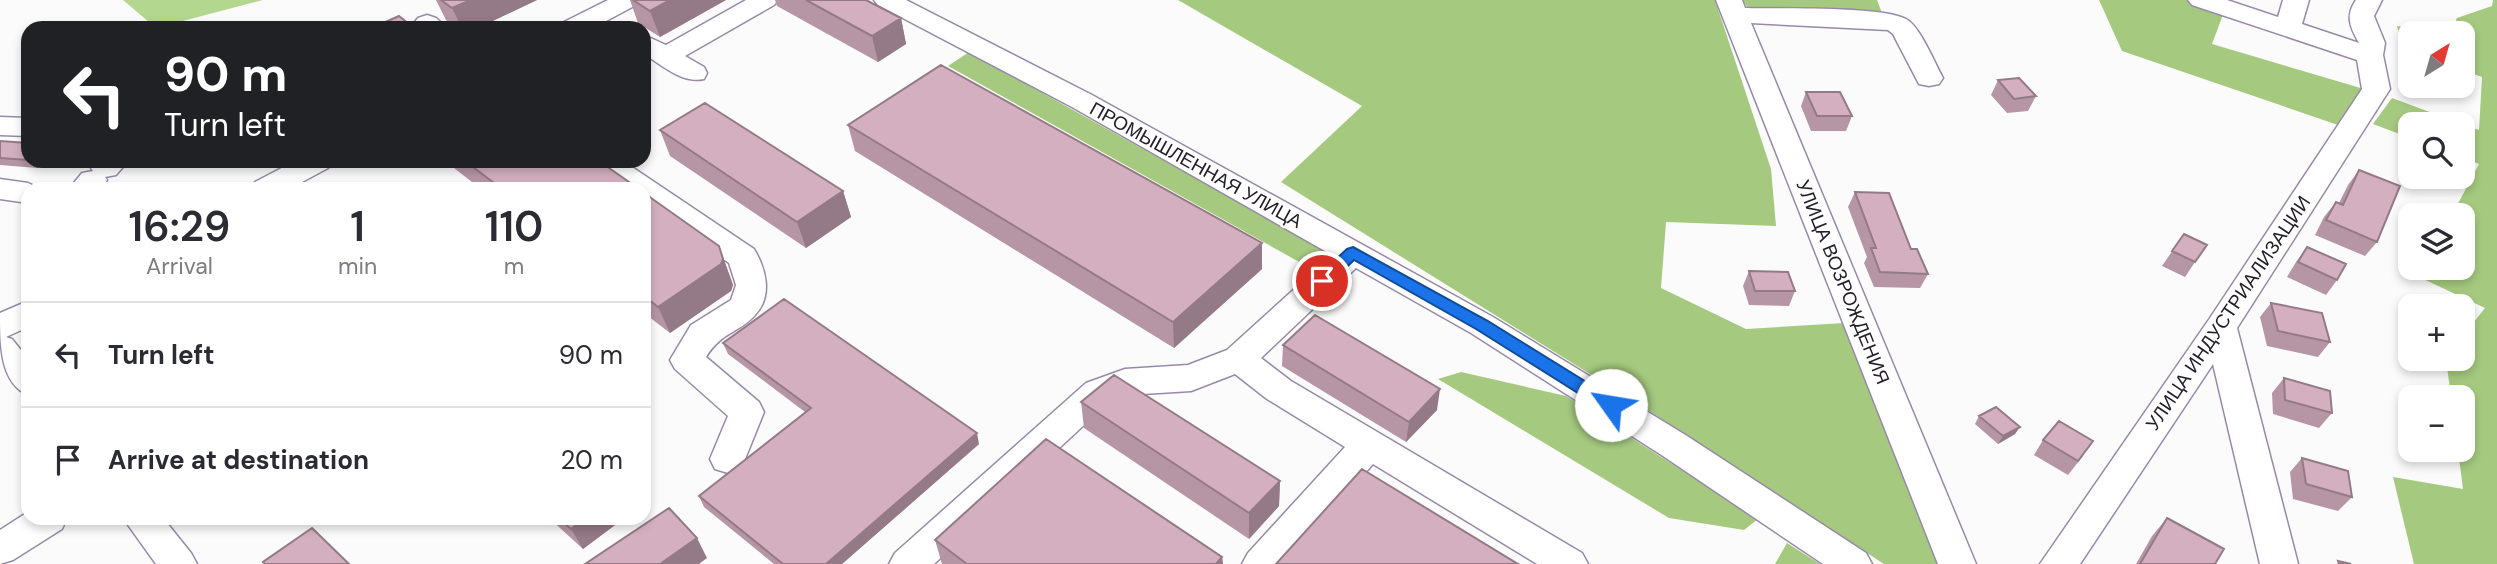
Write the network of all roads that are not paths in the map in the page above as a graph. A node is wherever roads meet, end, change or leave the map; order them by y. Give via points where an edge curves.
1 (627, 0) edge
2 (765, 0) edge
3 (887, 0) edge
4 (2201, 0) edge
5 (2296, 0) edge
6 (2369, 0) edge
7 (1732, 7) edge
8 (609, 21) edge
9 (2288, 28) junction
10 (655, 50) edge
11 (2370, 55) junction
12 (694, 73) dead end
13 (1928, 78) dead end
14 (0, 126) edge
15 (21, 127) edge
16 (305, 168) edge
17 (613, 168) edge
18 (278, 182) edge
19 (634, 182) edge
20 (0, 189) edge
21 (21, 192) edge
22 (651, 194) edge
23 (1353, 253) junction
24 (21, 316) edge
25 (0, 327) edge
26 (2221, 327) junction
27 (0, 348) edge
28 (1239, 359) junction
29 (21, 374) edge
30 (1370, 444) junction
31 (727, 459) dead end
32 (38, 525) edge
33 (147, 525) edge
34 (0, 549) edge
35 (178, 564) edge
36 (908, 564) edge
37 (1261, 564) edge
38 (1569, 564) edge
39 (1853, 564) edge
40 (1957, 564) edge
41 (2059, 564) edge
42 (2279, 564) edge

1 - 8 street
2 - 10 street
3 - 23 street, ПРОМЫШЛЕННАЯ УЛИЦА via 1082,101
4 - 9 street
5 - 9 street
6 - 11 street, УЛИЦА ИНДУСТРИАЛИЗАЦИИ via 2360,15 2372,43
7 - 13 street via 1897,24
7 - 40 street, УЛИЦА ВОЗРОЖДЕНИЯ
9 - 11 street
10 - 12 street
11 - 26 street, УЛИЦА ИНДУСТРИАЛИЗАЦИИ via 2376,89
14 - 15 street
16 - 18 street
17 - 19 street
20 - 21 street
22 - 31 street via 743,257 752,285 744,307 704,334 687,360 747,412
23 - 28 street
23 - 39 street, ПРОМЫШЛЕННАЯ УЛИЦА via 1482,325
24 - 25 street
26 - 41 street, УЛИЦА ИНДУСТРИАЛИЗАЦИИ
26 - 42 street
27 - 29 street
28 - 30 street via 1279,390
28 - 36 street via 1191,378 1125,382 1098,392
30 - 37 street
30 - 38 street
32 - 34 street
33 - 35 street

